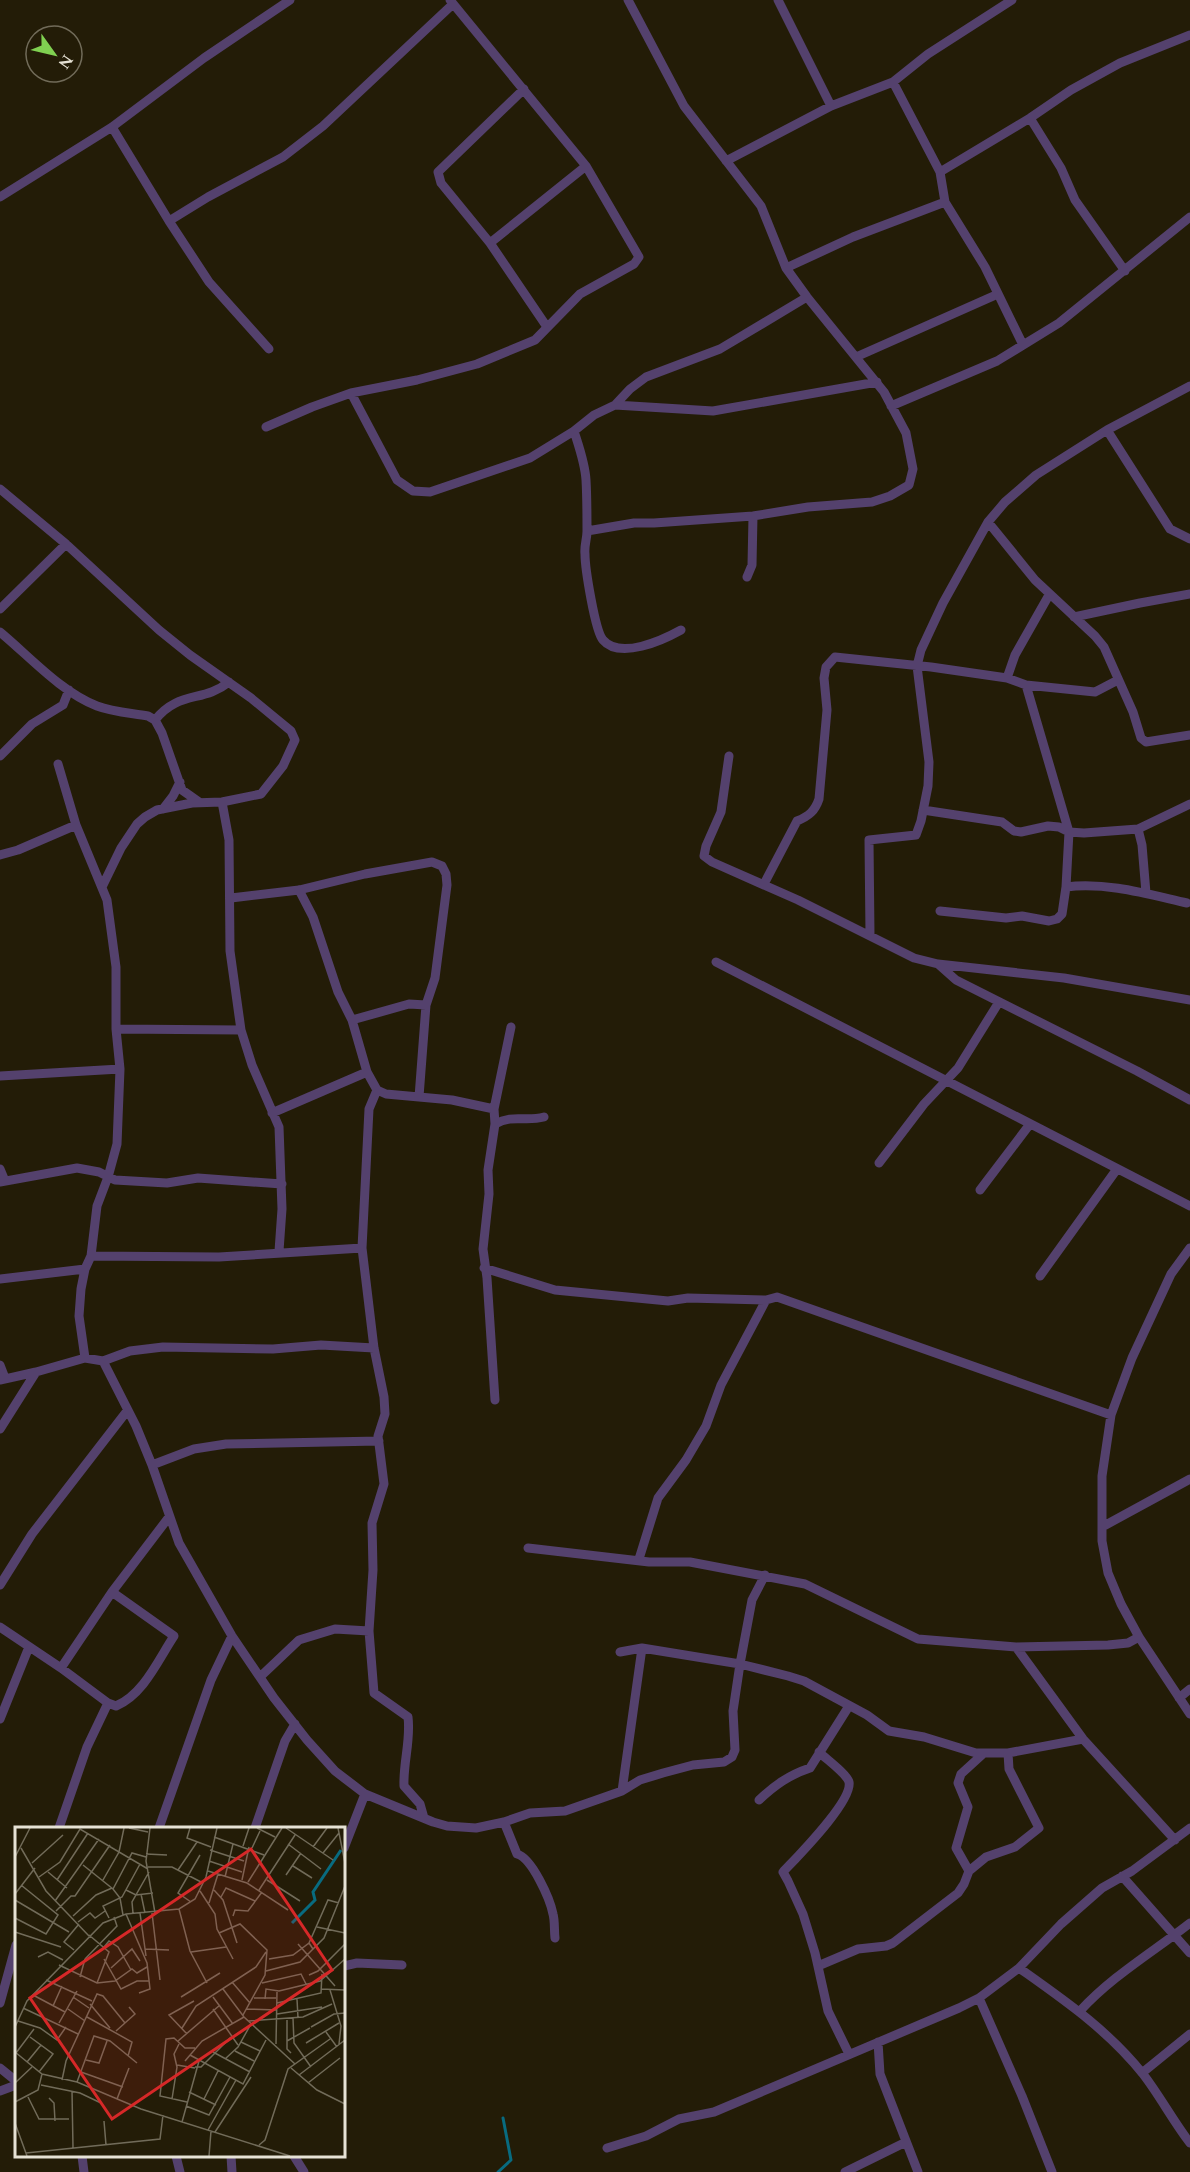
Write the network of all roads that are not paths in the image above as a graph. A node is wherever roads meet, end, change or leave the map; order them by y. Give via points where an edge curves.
1 (290, 0) edge
2 (628, 0) edge
3 (778, 0) edge
4 (1012, 0) edge
5 (452, 2) edge
6 (1190, 35) edge
7 (893, 82) junction
8 (524, 89) junction
9 (831, 106) junction
10 (1030, 118) junction
11 (112, 127) junction
12 (726, 161) junction
13 (586, 166) junction
14 (940, 172) junction
15 (0, 197) edge
16 (945, 202) junction
17 (1190, 217) edge
18 (169, 221) junction
19 (490, 243) junction
20 (786, 268) junction
21 (1125, 271) junction
22 (998, 294) junction
23 (807, 297) junction
24 (548, 327) junction
25 (1023, 345) junction
26 (269, 349) dead end
27 (856, 357) junction
28 (876, 382) junction
29 (1190, 386) edge
30 (351, 393) junction
31 (615, 405) junction
32 (891, 406) junction
33 (266, 427) dead end
34 (574, 430) junction
35 (1107, 430) junction
36 (0, 489) edge
37 (753, 516) junction
38 (988, 522) junction
39 (587, 531) junction
40 (1190, 539) edge
41 (66, 544) junction
42 (747, 577) dead end
43 (1190, 594) edge
44 (1049, 595) junction
45 (0, 609) edge
46 (1074, 617) junction
47 (681, 630) dead end
48 (0, 632) edge
49 (917, 666) junction
50 (1007, 678) junction
51 (1118, 681) junction
52 (229, 682) junction
53 (1026, 685) junction
54 (69, 690) junction
55 (155, 720) junction
56 (1190, 735) edge
57 (0, 756) edge
58 (729, 756) dead end
59 (58, 764) dead end
60 (180, 782) junction
61 (199, 802) junction
62 (222, 802) junction
63 (1190, 804) edge
64 (163, 809) junction
65 (923, 810) junction
66 (76, 825) junction
67 (1138, 829) junction
68 (1070, 832) junction
69 (0, 855) edge
70 (764, 884) junction
71 (102, 887) junction
72 (1066, 888) junction
73 (299, 890) junction
74 (1146, 893) junction
75 (231, 898) junction
76 (1187, 903) dead end
77 (940, 911) dead end
78 (870, 935) junction
79 (716, 963) dead end
80 (938, 964) junction
81 (1190, 1000) edge
82 (999, 1002) junction
83 (426, 1005) junction
84 (352, 1020) junction
85 (511, 1027) dead end
86 (116, 1029) junction
87 (241, 1030) junction
88 (120, 1069) junction
89 (367, 1072) junction
90 (0, 1076) edge
91 (946, 1082) junction
92 (377, 1090) junction
93 (419, 1097) junction
94 (1190, 1100) edge
95 (494, 1109) junction
96 (272, 1113) junction
97 (544, 1117) dead end
98 (495, 1124) junction
99 (1030, 1124) junction
100 (879, 1162) dead end
101 (0, 1169) edge
102 (1117, 1169) junction
103 (108, 1177) junction
104 (2, 1182) edge
105 (282, 1184) junction
106 (980, 1190) dead end
107 (1190, 1206) edge
108 (362, 1248) junction
109 (1190, 1248) edge
110 (279, 1251) junction
111 (91, 1256) junction
112 (484, 1268) junction
113 (85, 1269) junction
114 (1040, 1276) dead end
115 (0, 1279) edge
116 (766, 1300) junction
117 (374, 1348) junction
118 (85, 1358) junction
119 (103, 1360) junction
120 (0, 1365) edge
121 (36, 1372) junction
122 (2, 1379) edge
123 (495, 1400) dead end
124 (127, 1411) junction
125 (1111, 1415) junction
126 (0, 1428) edge
127 (379, 1441) junction
128 (152, 1465) junction
129 (1190, 1479) edge
130 (169, 1517) junction
131 (1102, 1527) junction
132 (528, 1548) dead end
133 (639, 1559) junction
134 (765, 1575) junction
135 (0, 1585) edge
136 (112, 1592) junction
137 (0, 1628) edge
138 (369, 1631) junction
139 (232, 1636) junction
140 (1139, 1637) junction
141 (29, 1647) junction
142 (1016, 1647) junction
143 (642, 1648) junction
144 (620, 1652) dead end
145 (740, 1664) junction
146 (61, 1668) junction
147 (261, 1676) junction
148 (1190, 1689) edge
149 (1179, 1698) junction
150 (108, 1703) junction
151 (849, 1706) junction
152 (1190, 1714) edge
153 (0, 1719) edge
154 (295, 1724) junction
155 (1083, 1739) junction
156 (819, 1752) junction
157 (984, 1753) junction
158 (1008, 1753) junction
159 (622, 1791) junction
160 (365, 1794) junction
161 (759, 1800) dead end
162 (424, 1818) junction
163 (504, 1822) junction
164 (59, 1827) edge
165 (159, 1827) edge
166 (255, 1827) edge
167 (1190, 1828) edge
168 (1175, 1840) junction
169 (345, 1845) edge
170 (969, 1871) junction
171 (1122, 1876) junction
172 (1190, 1923) edge
173 (1175, 1935) junction
174 (555, 1938) dead end
175 (15, 1949) edge
176 (1190, 1953) edge
177 (402, 1965) dead end
178 (345, 1966) edge
179 (818, 1966) junction
180 (1019, 1968) junction
181 (979, 1998) junction
182 (0, 2003) edge
183 (1080, 2011) junction
184 (1190, 2034) edge
185 (878, 2042) junction
186 (849, 2054) junction
187 (0, 2068) edge
188 (1142, 2073) junction
189 (15, 2082) edge
190 (15, 2084) edge
191 (0, 2091) edge
192 (906, 2142) junction
193 (1190, 2143) edge
194 (607, 2148) dead end
195 (82, 2157) edge
196 (177, 2157) edge
197 (231, 2157) edge
198 (295, 2157) edge
199 (84, 2172) edge
200 (180, 2172) edge
201 (232, 2172) edge
202 (304, 2172) edge
203 (845, 2172) edge
204 (918, 2172) edge
205 (1052, 2172) edge

1 - 11 street
2 - 12 street via 684,106
3 - 9 street
4 - 7 street via 928,54
5 - 8 street
5 - 18 street via 323,126 283,156
6 - 10 street via 1120,63
7 - 9 street
7 - 14 street
8 - 13 street
8 - 19 street via 438,171 441,183
9 - 12 street
10 - 14 street
10 - 21 street via 1061,168 1075,200
11 - 15 street
11 - 18 street
12 - 20 street via 761,206
13 - 19 street
13 - 24 street via 639,257 634,264 580,294
14 - 16 street
16 - 20 street
16 - 22 street
17 - 21 street
18 - 26 street via 209,282
19 - 24 street
20 - 23 street
21 - 25 street via 1059,323
22 - 25 street
22 - 27 street
23 - 27 street
23 - 31 street via 720,349 646,377
24 - 30 street via 536,340 477,364
25 - 32 street via 997,361
27 - 28 street
28 - 31 street via 713,411
28 - 32 street
29 - 35 street
30 - 33 street
30 - 34 street via 397,480 413,490 430,492 530,458
31 - 34 street
32 - 37 street via 906,433 913,469 909,485 872,502
34 - 39 street via 585,465
35 - 38 street via 1036,475
35 - 40 street via 1170,529
36 - 41 street
37 - 39 street via 634,523
37 - 42 street via 752,566
38 - 44 street
38 - 49 street via 943,603
39 - 47 street via 585,554 602,639 617,648 628,648 658,642
41 - 45 street
41 - 52 street via 159,630
43 - 46 street
44 - 46 street
44 - 50 street via 1015,655
46 - 51 street via 1104,647
48 - 54 street
49 - 50 street
49 - 65 street via 929,762
49 - 70 street via 835,657 826,667 827,710 819,800 815,810 797,821
50 - 53 street
51 - 53 street via 1095,692
51 - 56 street via 1144,741
52 - 55 street via 213,692 164,708
52 - 62 street via 291,731 295,740 283,766 261,794
53 - 68 street
54 - 55 street via 97,705
54 - 57 street via 63,705 32,724
55 - 60 street
58 - 70 street via 721,812 704,856
59 - 66 street
60 - 61 street via 182,790
60 - 64 street
61 - 62 street
61 - 64 street
62 - 75 street via 229,840
63 - 67 street
64 - 71 street via 137,824
65 - 68 street via 1002,822 1014,831 1048,826
65 - 78 street via 916,835 869,840
66 - 69 street
66 - 71 street
67 - 68 street
67 - 74 street
68 - 72 street
70 - 78 street
71 - 86 street via 115,949
72 - 74 street via 1094,886
72 - 77 street via 1062,914 1049,921
73 - 75 street
73 - 83 street via 432,862 442,866 447,885 435,978
73 - 84 street via 313,916 338,992
74 - 76 street
75 - 87 street via 230,951
78 - 80 street via 904,954
79 - 91 street
80 - 81 street via 1064,978
80 - 82 street via 956,980
82 - 91 street
82 - 94 street
83 - 84 street via 409,1004
83 - 93 street
84 - 89 street
85 - 95 street
86 - 87 street
86 - 88 street
87 - 96 street
88 - 90 street
88 - 103 street via 117,1144
89 - 92 street
89 - 96 street
91 - 99 street
91 - 100 street
92 - 93 street
92 - 108 street via 369,1109
93 - 95 street
95 - 98 street
96 - 105 street via 279,1127
97 - 98 street via 510,1117
98 - 112 street via 488,1170
99 - 102 street
99 - 106 street
101 - 104 street
102 - 107 street
102 - 114 street
103 - 104 street via 78,1168
103 - 105 street via 167,1183 198,1178
103 - 111 street via 97,1206
105 - 110 street
108 - 110 street
108 - 117 street
109 - 125 street via 1171,1274 1148,1322
110 - 111 street via 219,1257
111 - 113 street
112 - 116 street via 555,1290 668,1300
112 - 123 street
113 - 115 street
113 - 118 street via 79,1316
116 - 125 street via 777,1297
116 - 133 street via 721,1385 706,1426 658,1498
117 - 119 street via 163,1347 130,1351
117 - 127 street via 385,1414
118 - 119 street
118 - 121 street
119 - 124 street
120 - 122 street
121 - 122 street
121 - 126 street
124 - 128 street
124 - 135 street via 32,1534
125 - 131 street via 1102,1476
127 - 128 street via 226,1444 194,1449
127 - 138 street via 384,1484 372,1523
128 - 130 street
129 - 131 street
130 - 136 street
130 - 139 street via 179,1543
131 - 140 street via 1108,1573
132 - 133 street
133 - 134 street via 690,1562
134 - 142 street via 805,1584 918,1639
134 - 145 street via 752,1600
136 - 146 street
136 - 150 street via 174,1636 136,1693 116,1706
137 - 141 street
138 - 147 street via 335,1629 299,1640
138 - 162 street via 374,1693 408,1717 404,1786 420,1804
139 - 147 street
139 - 165 street via 211,1680
140 - 142 street via 1128,1643 1108,1645
140 - 149 street
141 - 146 street
141 - 153 street
142 - 155 street
143 - 144 street
143 - 145 street
143 - 159 street
145 - 151 street via 804,1681
145 - 159 street via 732,1757 640,1780
146 - 150 street
147 - 154 street
148 - 149 street
149 - 152 street
150 - 164 street via 87,1748
151 - 156 street
151 - 157 street via 889,1731
154 - 160 street via 335,1771
154 - 166 street via 285,1741
155 - 158 street
155 - 168 street
156 - 161 street via 810,1768 793,1773
156 - 179 street via 846,1776 849,1789 805,1851 783,1872 803,1914
157 - 158 street
157 - 170 street via 961,1774 958,1783 968,1807 956,1848
158 - 170 street via 1009,1769 1039,1828 1015,1847 986,1857
159 - 163 street via 565,1811 530,1813
160 - 162 street
160 - 169 street
162 - 163 street via 447,1826 476,1828
163 - 174 street via 517,1854 533,1868 541,1886 553,1914
167 - 168 street
168 - 171 street
170 - 179 street via 958,1893 893,1943 858,1949
171 - 173 street
171 - 180 street via 1061,1924
172 - 173 street
173 - 176 street
173 - 183 street
175 - 182 street
177 - 178 street
179 - 186 street via 828,2011
180 - 181 street
180 - 183 street
181 - 185 street
181 - 205 street
183 - 188 street
184 - 188 street
185 - 186 street
185 - 192 street via 880,2074
186 - 194 street via 714,2112 679,2119 646,2136
187 - 189 street
188 - 193 street
190 - 191 street
192 - 203 street
192 - 204 street
195 - 199 street
196 - 200 street
197 - 201 street
198 - 202 street

